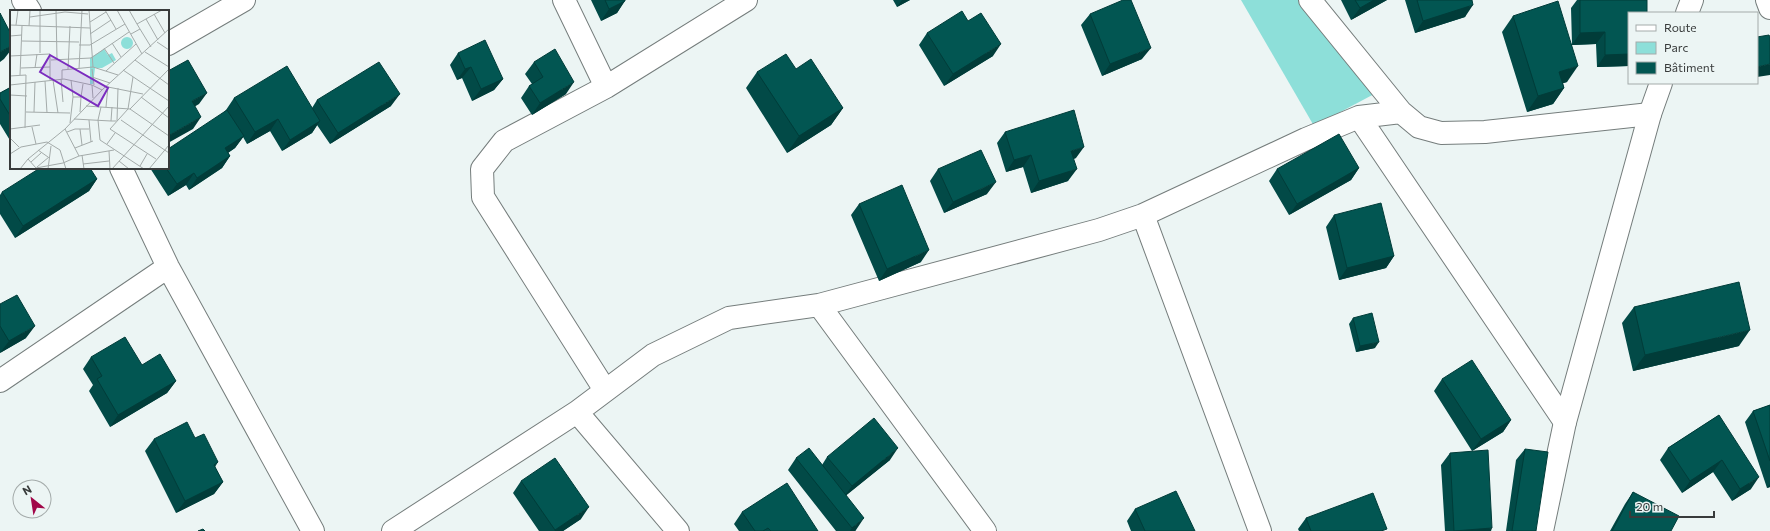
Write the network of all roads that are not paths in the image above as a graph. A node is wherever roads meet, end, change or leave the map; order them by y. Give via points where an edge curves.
1 (23, 0) edge
2 (244, 0) edge
3 (564, 0) edge
4 (746, 0) edge
5 (1310, 0) edge
6 (1692, 0) edge
7 (1767, 0) edge
8 (221, 6) edge
9 (1770, 8) edge
10 (29, 10) edge
11 (1687, 12) edge
12 (169, 43) edge
13 (1661, 84) edge
14 (606, 87) junction
15 (1401, 112) junction
16 (1650, 114) junction
17 (1359, 117) junction
18 (121, 169) edge
19 (1144, 215) junction
20 (168, 267) junction
21 (818, 305) junction
22 (0, 381) edge
23 (605, 390) junction
24 (576, 412) junction
25 (1565, 422) junction
26 (395, 530) edge
27 (313, 531) edge
28 (678, 531) edge
29 (986, 531) edge
30 (1260, 531) edge
31 (1542, 531) edge

1 - 10 street
2 - 8 street
3 - 14 street
4 - 14 street
5 - 15 street
6 - 11 street
7 - 9 street
8 - 12 street
13 - 16 street
14 - 23 street via 504,141 482,169 483,197
15 - 16 street via 1418,127 1441,133 1485,132
15 - 17 street
16 - 25 street
17 - 19 street
17 - 25 street
18 - 20 street
19 - 21 street via 1099,230
19 - 30 street
20 - 22 street
20 - 27 street
21 - 23 street via 729,318 653,355
21 - 29 street
23 - 24 street
24 - 26 street
24 - 28 street
25 - 31 street

